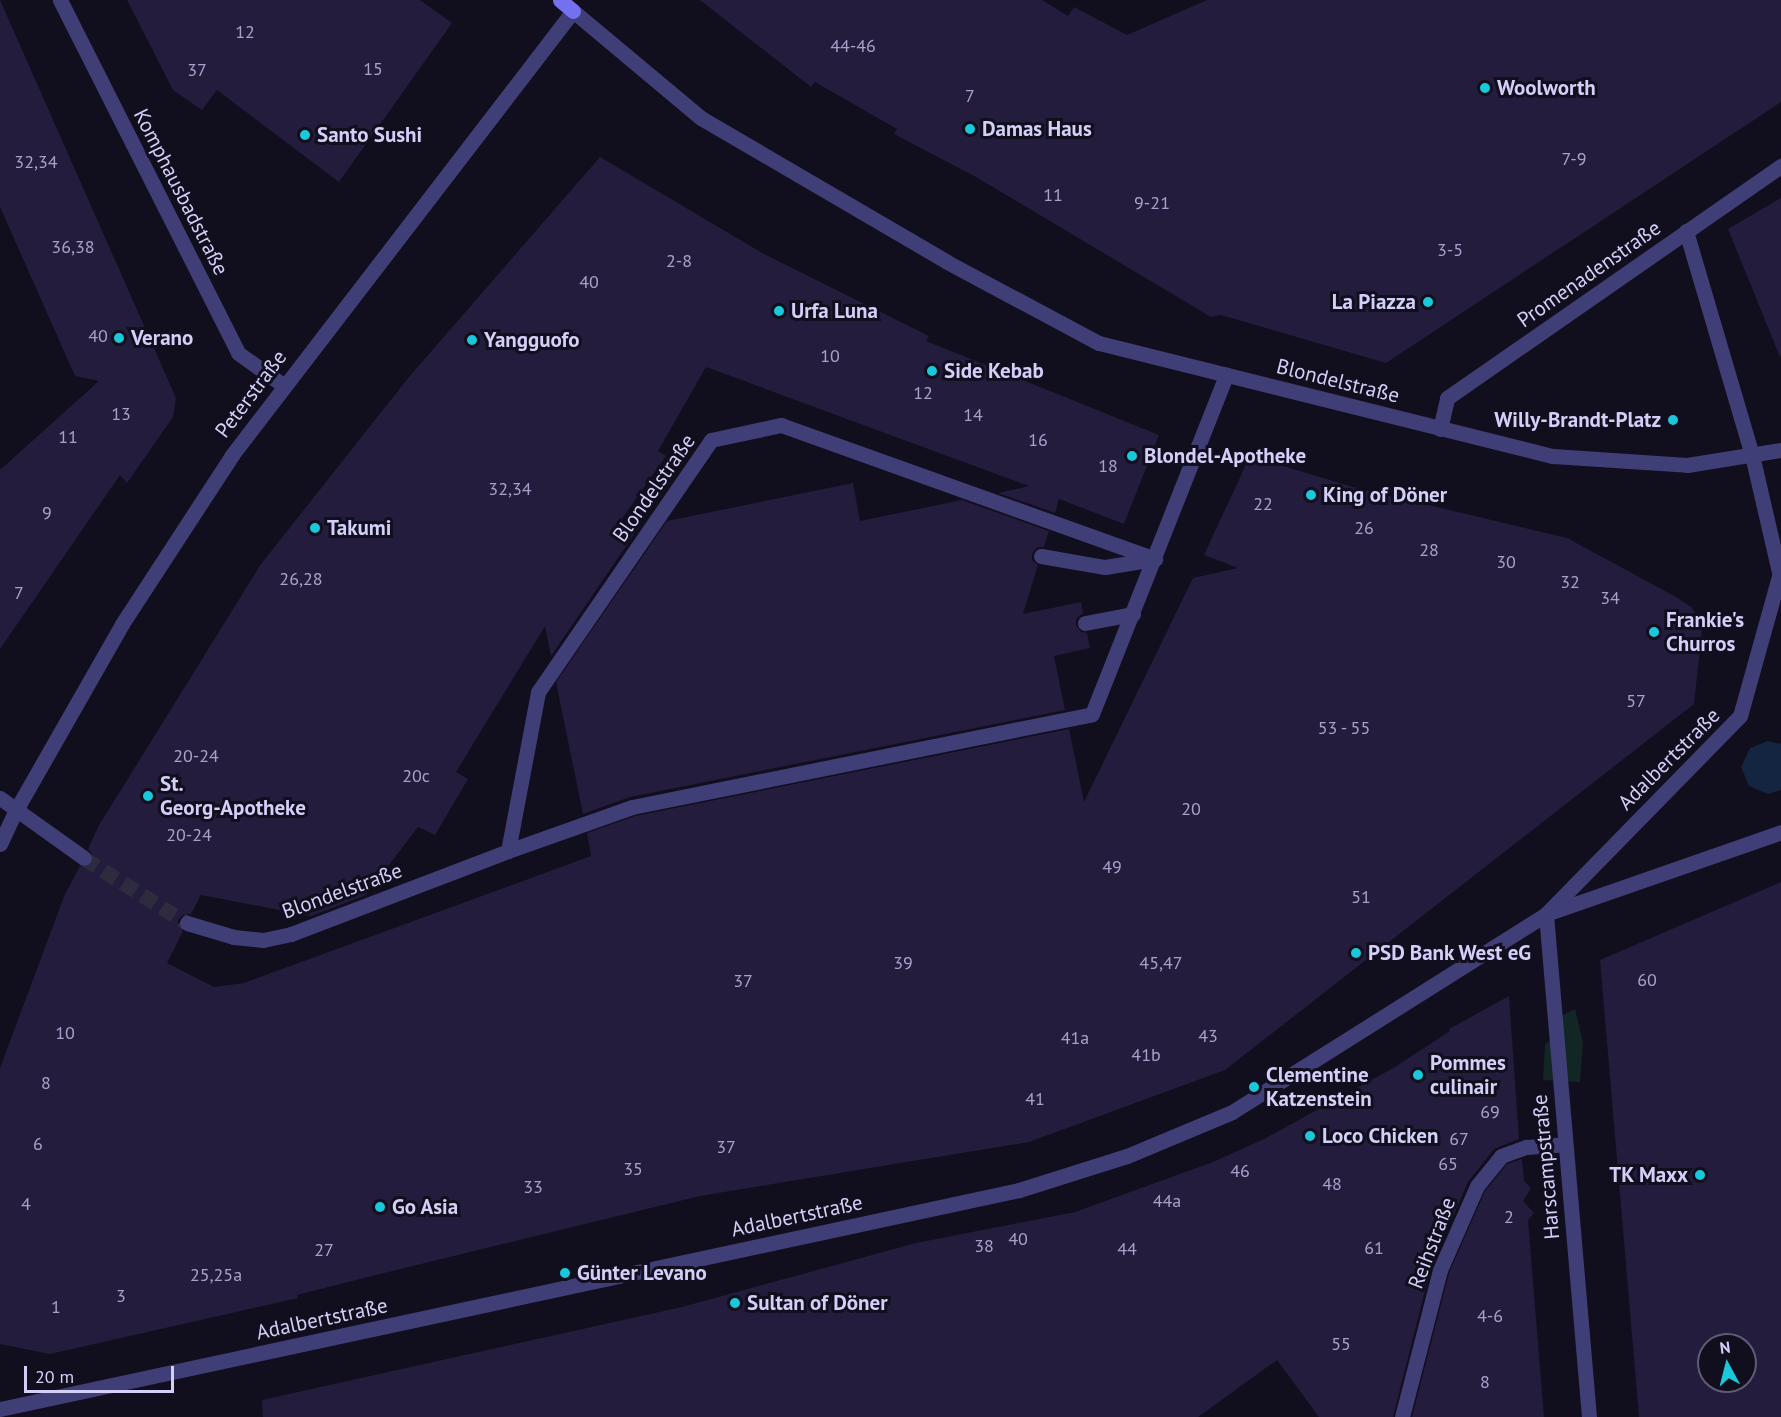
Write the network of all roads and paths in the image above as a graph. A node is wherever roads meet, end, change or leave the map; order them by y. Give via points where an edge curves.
1 (60, 0) edge
2 (560, 0) edge
3 (574, 4) edge
4 (1781, 166) edge
5 (1686, 231) junction
6 (1226, 375) junction
7 (283, 385) junction
8 (1440, 429) junction
9 (1781, 450) edge
10 (1752, 455) junction
11 (1041, 556) dead end
12 (1155, 559) junction
13 (1780, 578) edge
14 (1133, 615) junction
15 (1085, 623) dead end
16 (0, 798) edge
17 (16, 810) junction
18 (1781, 832) edge
19 (0, 844) edge
20 (508, 851) junction
21 (84, 858) tunnel mouth
22 (1546, 914) junction
23 (187, 923) tunnel mouth
24 (1565, 1144) junction
25 (0, 1409) edge
26 (1402, 1417) edge
27 (1589, 1417) edge

1 - 7 street, Komphausbadstraße via 238,353
2 - 3 street
3 - 6 street, Blondelstraße via 701,118 947,262 1099,343
3 - 7 street, Peterstraße via 482,132
4 - 5 street, Promenadenstraße
5 - 8 street, Promenadenstraße via 1447,398
5 - 10 street
6 - 8 street, Blondelstraße
6 - 12 street, Blondelstraße
7 - 17 street, Peterstraße via 231,455 122,624
8 - 10 street via 1553,456 1687,465
9 - 10 street
10 - 13 street
11 - 12 street via 1105,567
12 - 14 street, Blondelstraße
12 - 20 street, Blondelstraße via 781,425 711,440 538,692
13 - 22 street, Adalbertstraße via 1740,716
14 - 15 street
14 - 20 street, Blondelstraße via 1092,714 632,807
16 - 17 street
17 - 19 street, Peterstraße
17 - 21 street
18 - 22 street, Adalbertstraße
20 - 23 street, Blondelstraße via 291,934 263,940 234,937
22 - 24 street, Harscampstraße
22 - 25 street, Adalbertstraße via 1232,1112 1127,1156 1019,1190
24 - 26 street, Reihstraße via 1526,1147 1501,1156 1478,1186 1440,1270
24 - 27 street, Harscampstraße

